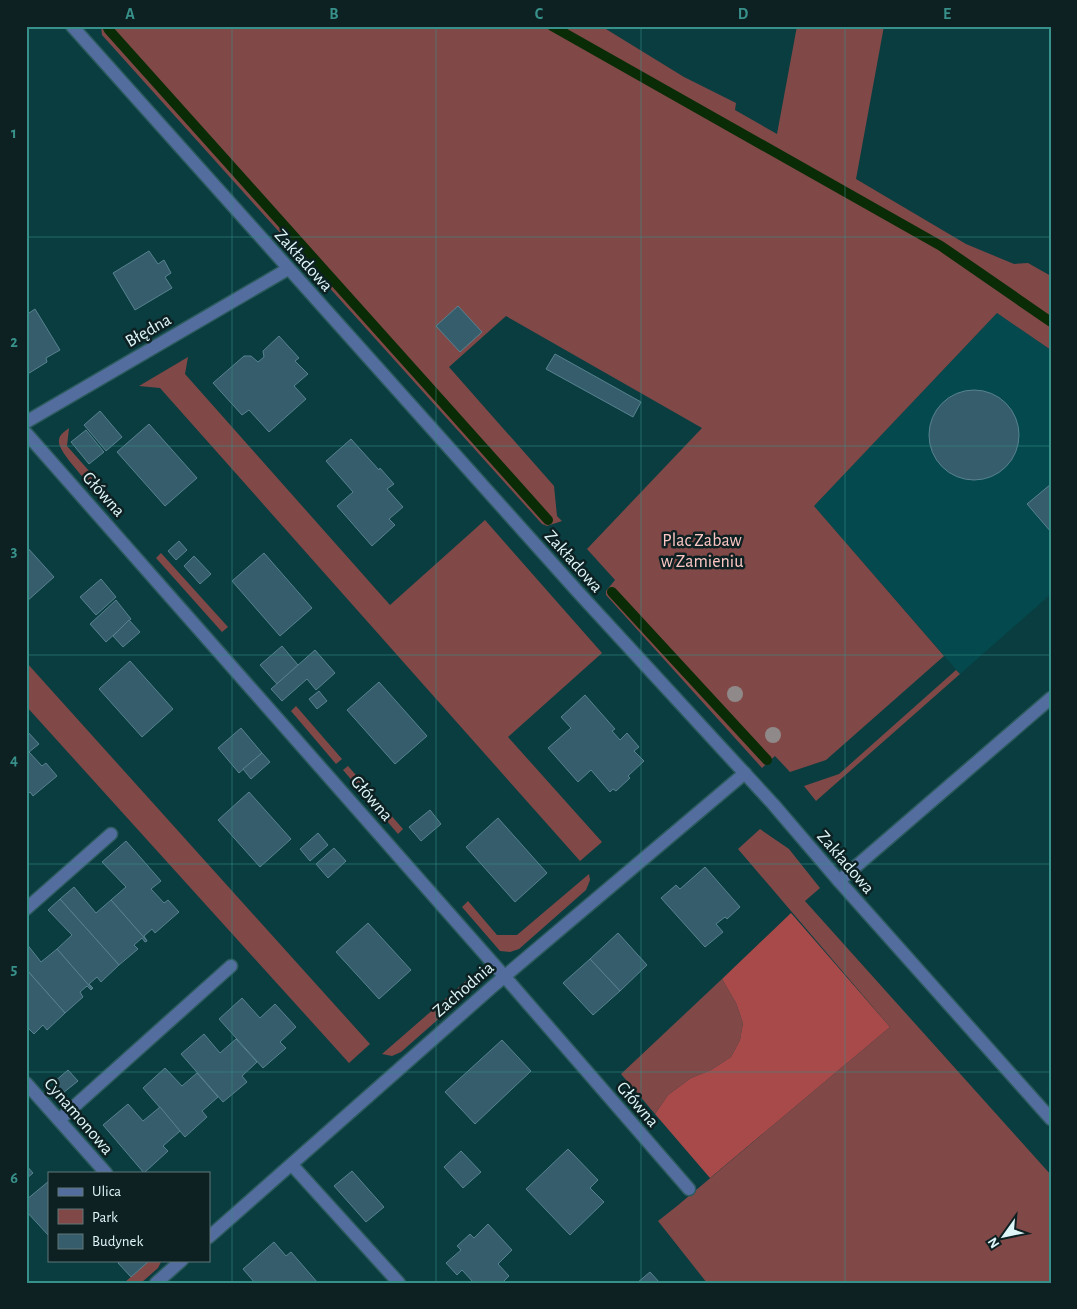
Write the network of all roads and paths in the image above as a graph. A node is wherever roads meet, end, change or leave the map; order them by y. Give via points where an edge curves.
1 (72, 26) edge
2 (288, 269) junction
3 (26, 422) edge
4 (26, 433) edge
5 (1051, 698) edge
6 (745, 773) junction
7 (111, 834) dead end
8 (839, 881) junction
9 (26, 909) edge
10 (231, 966) dead end
11 (505, 976) junction
12 (26, 1083) edge
13 (1051, 1119) edge
14 (59, 1120) junction
15 (292, 1165) junction
16 (105, 1172) edge
17 (689, 1189) dead end
18 (210, 1236) edge
19 (180, 1262) edge
20 (156, 1283) edge
21 (399, 1283) edge

1 - 2 street, Zakładowa
2 - 3 street, Błędna
2 - 6 street, Zakładowa
4 - 11 street, Główna
5 - 8 street
6 - 8 street, Zakładowa
6 - 11 street, Zachodnia
7 - 9 street
8 - 13 street, Zakładowa
10 - 14 street
11 - 15 street, Zachodnia
11 - 17 street, Główna
12 - 14 street, Cynamonowa
14 - 16 street, Cynamonowa
15 - 18 street, Zachodnia
15 - 21 street
19 - 20 street

